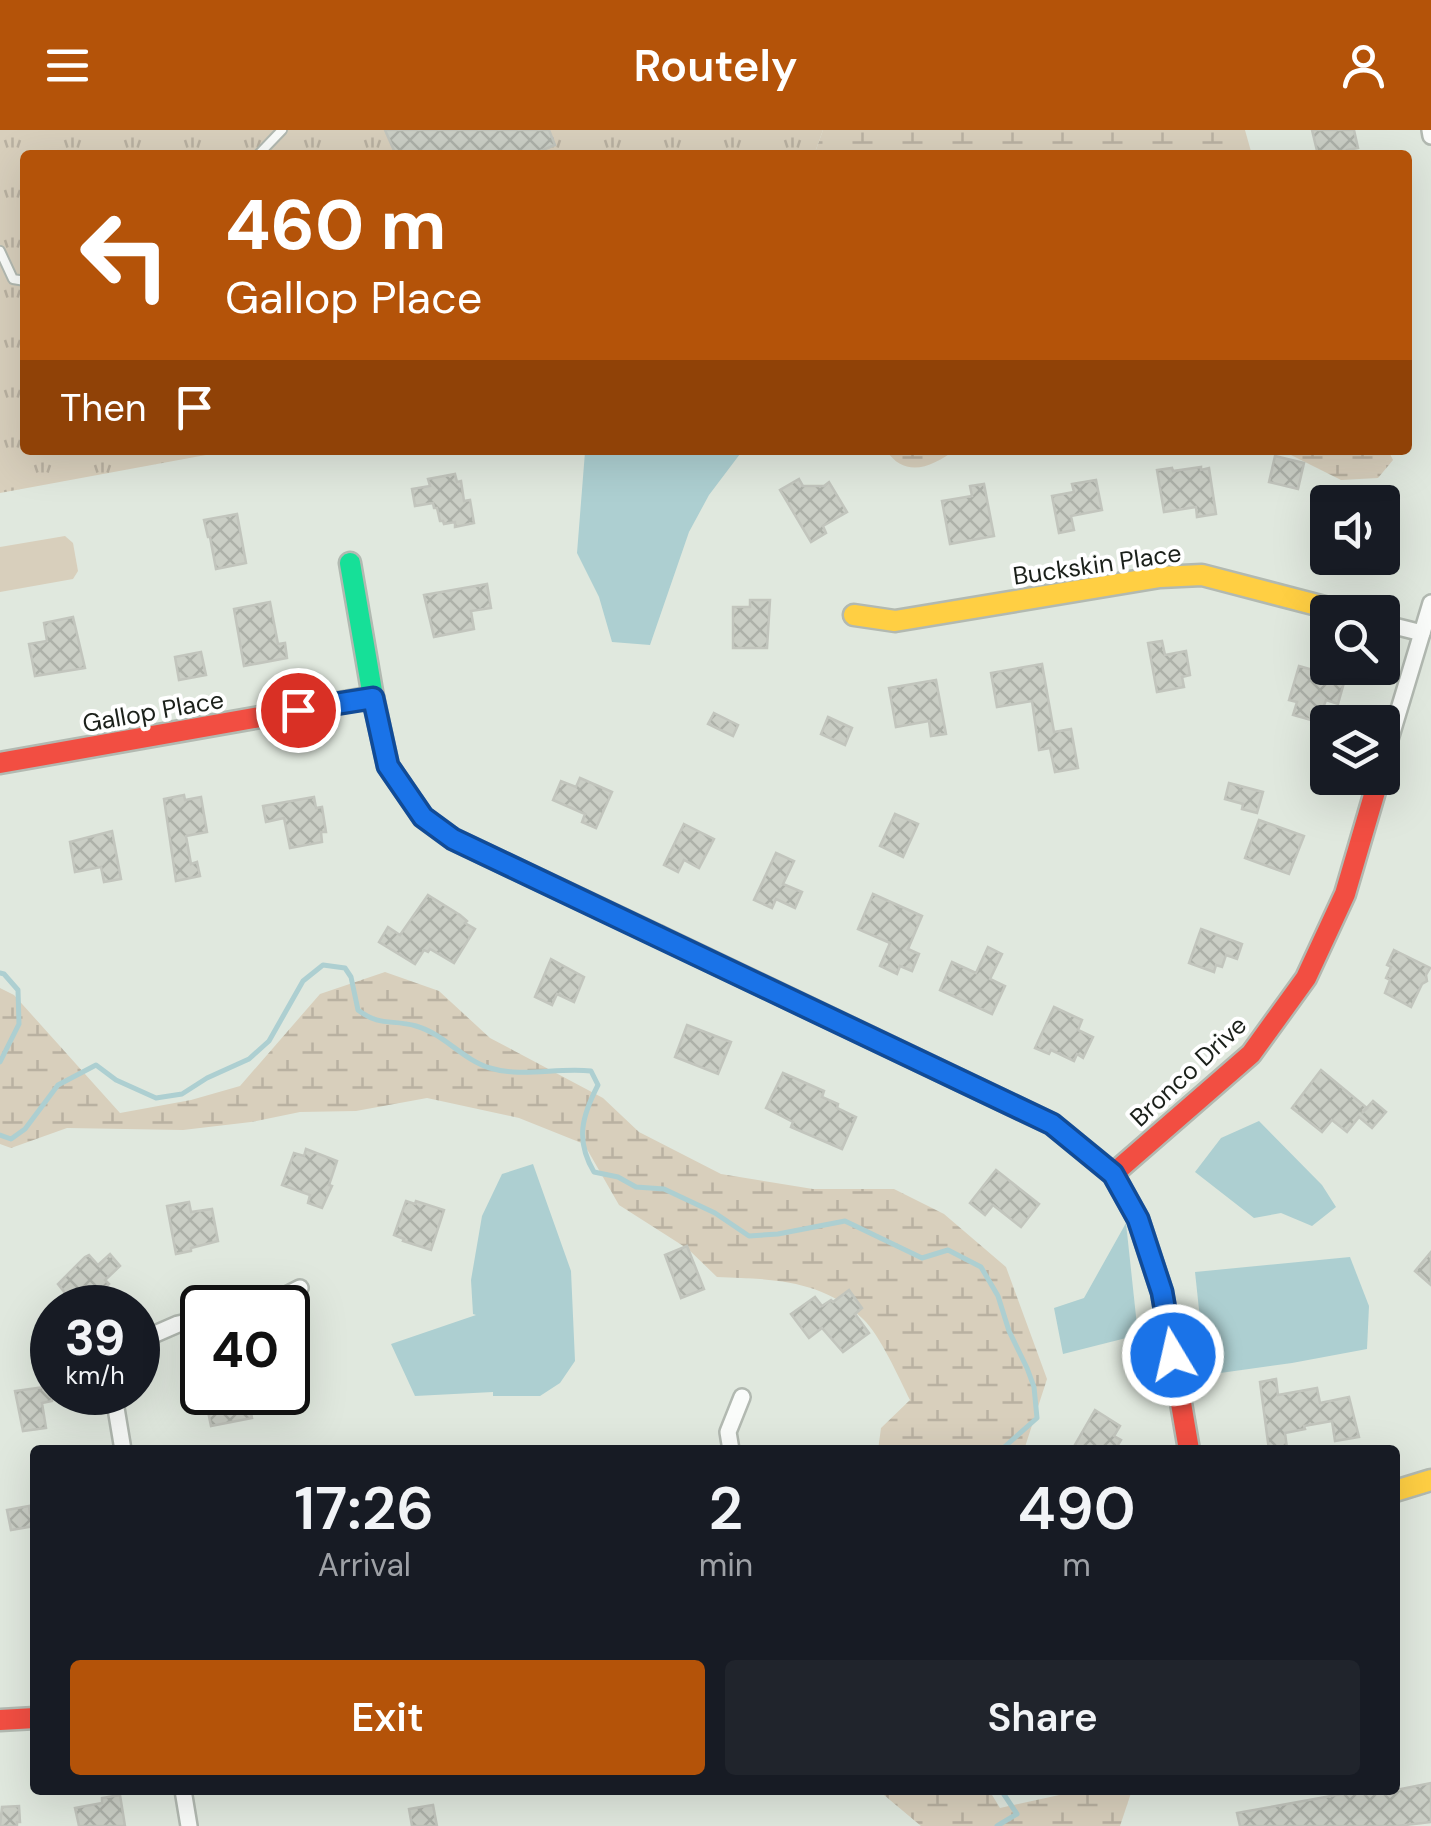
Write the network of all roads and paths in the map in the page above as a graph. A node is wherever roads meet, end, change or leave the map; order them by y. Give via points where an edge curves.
1 (282, 130) edge
2 (263, 150) edge
3 (0, 251) edge
4 (20, 280) edge
5 (350, 564) dead end
6 (1431, 602) edge
7 (1310, 603) edge
8 (854, 615) dead end
9 (1400, 628) edge
10 (1422, 633) junction
11 (373, 698) junction
12 (1400, 706) edge
13 (0, 763) edge
14 (1374, 795) edge
15 (1113, 1174) junction
16 (742, 1397) dead end
17 (117, 1415) edge
18 (123, 1445) edge
19 (730, 1445) edge
20 (1187, 1445) edge
21 (1431, 1480) edge
22 (1400, 1489) edge
23 (30, 1718) edge
24 (0, 1720) edge
25 (184, 1795) edge
26 (189, 1826) edge

1 - 2 lane
3 - 4 lane via 13,279
5 - 11 street
6 - 10 street
7 - 8 street, Buckskin Place via 1202,574 895,621
9 - 10 street
10 - 12 street
11 - 13 street, Gallop Place
11 - 15 street via 388,766 423,817 453,839 1052,1124
14 - 15 street, Bronco Drive via 1345,894 1306,978 1250,1054
15 - 20 street via 1138,1219 1162,1292
16 - 19 street via 728,1432
17 - 18 street
21 - 22 street
23 - 24 street
25 - 26 street

